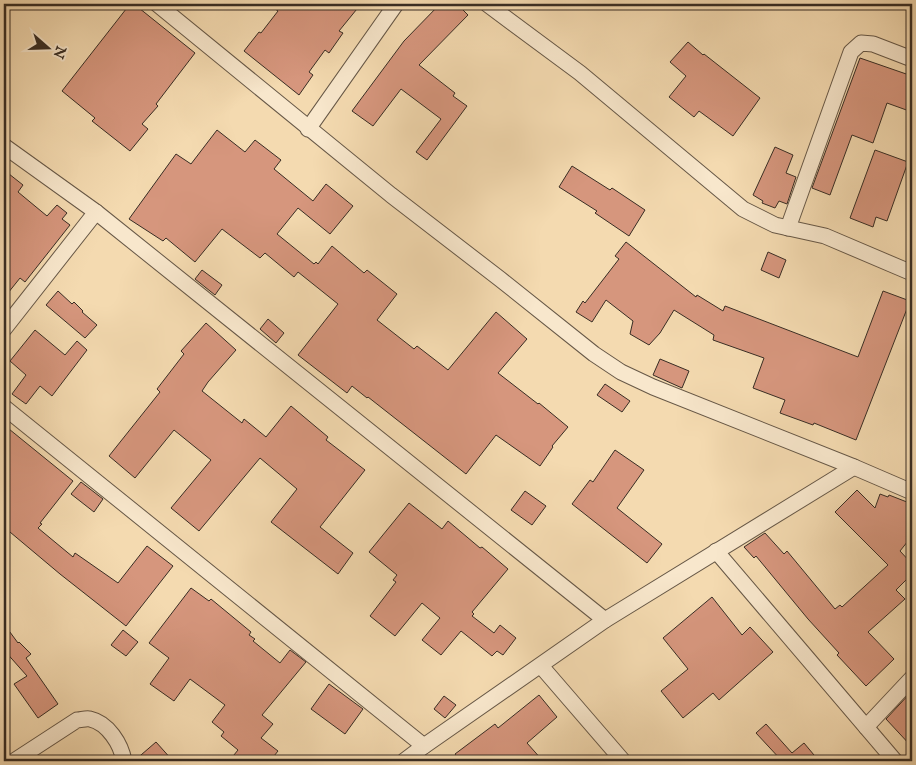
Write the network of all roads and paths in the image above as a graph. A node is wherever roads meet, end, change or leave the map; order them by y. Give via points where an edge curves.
1 (157, 4) edge
2 (396, 4) edge
3 (487, 4) edge
4 (912, 59) edge
5 (308, 129) junction
6 (4, 146) edge
7 (96, 212) junction
8 (788, 228) junction
9 (912, 273) edge
10 (4, 329) edge
11 (4, 407) edge
12 (854, 467) junction
13 (912, 492) edge
14 (716, 551) junction
15 (605, 620) junction
16 (540, 666) junction
17 (912, 678) edge
18 (866, 727) junction
19 (424, 746) junction
20 (14, 761) edge
21 (124, 761) edge
22 (404, 761) edge
23 (623, 761) edge
24 (894, 761) edge

1 - 5 street
2 - 5 street
3 - 8 street via 580,73 743,209 775,226
4 - 8 street via 873,44 862,43 851,52
5 - 12 street via 621,372
6 - 7 street
7 - 10 street
7 - 15 street
8 - 9 street via 825,236
11 - 19 street
12 - 13 street
12 - 14 street
14 - 15 street
14 - 18 street
15 - 16 street
16 - 19 street
16 - 23 street
17 - 18 street
18 - 24 street
19 - 22 street
20 - 21 street via 77,720 90,719 105,726 118,743

